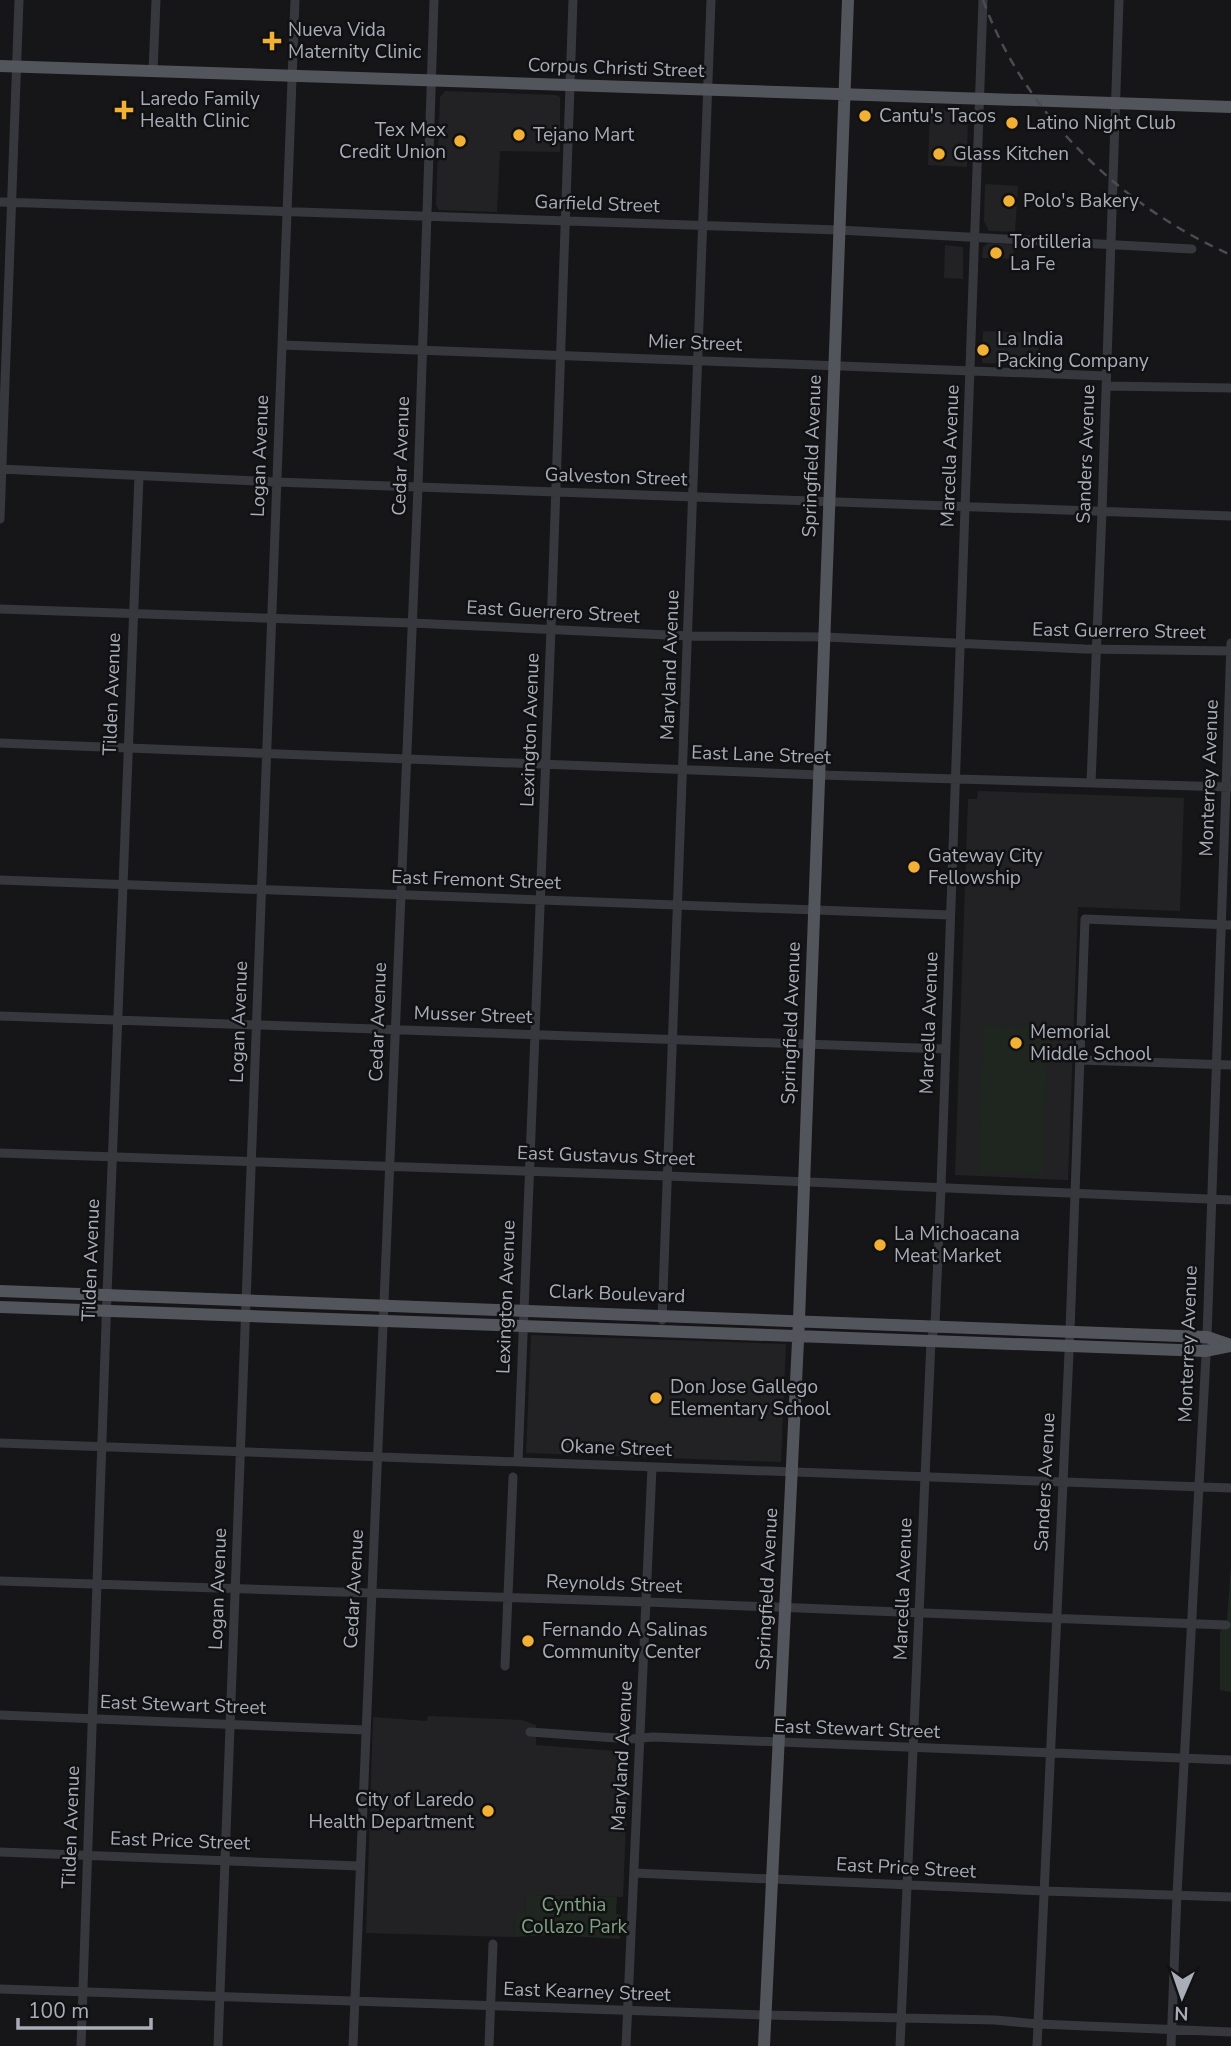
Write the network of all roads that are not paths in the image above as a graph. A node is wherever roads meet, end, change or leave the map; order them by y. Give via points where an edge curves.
1 (19, 0) edge
2 (156, 0) edge
3 (295, 0) edge
4 (434, 0) edge
5 (573, 0) edge
6 (711, 0) edge
7 (848, 0) edge
8 (983, 0) edge
9 (1119, 0) edge
10 (0, 66) edge
11 (16, 67) junction
12 (153, 71) junction
13 (292, 76) junction
14 (431, 81) junction
15 (569, 86) junction
16 (708, 90) junction
17 (845, 95) junction
18 (979, 100) junction
19 (1116, 104) junction
20 (1231, 107) edge
21 (0, 202) edge
22 (11, 202) junction
23 (287, 212) junction
24 (426, 216) junction
25 (566, 220) junction
26 (704, 226) junction
27 (839, 230) junction
28 (974, 237) junction
29 (1111, 245) junction
30 (1192, 249) dead end
31 (3, 337) edge
32 (282, 345) junction
33 (423, 351) junction
34 (561, 356) junction
35 (699, 361) junction
36 (835, 366) junction
37 (970, 370) junction
38 (1106, 381) junction
39 (1231, 388) edge
40 (1, 469) edge
41 (139, 476) junction
42 (276, 482) junction
43 (418, 487) junction
44 (556, 492) junction
45 (694, 498) junction
46 (830, 502) junction
47 (966, 505) junction
48 (1102, 511) junction
49 (1231, 516) edge
50 (0, 519) edge
51 (0, 609) edge
52 (133, 613) junction
53 (271, 618) junction
54 (412, 622) junction
55 (551, 629) junction
56 (688, 636) junction
57 (825, 637) junction
58 (961, 643) junction
59 (1231, 643) edge
60 (1096, 648) junction
61 (1231, 652) edge
62 (0, 743) edge
63 (128, 747) junction
64 (267, 752) junction
65 (407, 759) junction
66 (546, 764) junction
67 (683, 770) junction
68 (820, 775) junction
69 (956, 780) junction
70 (1091, 783) junction
71 (1229, 787) edge
72 (0, 880) edge
73 (123, 885) junction
74 (261, 890) junction
75 (401, 895) junction
76 (540, 900) junction
77 (678, 905) junction
78 (815, 910) junction
79 (950, 915) junction
80 (1226, 924) edge
81 (0, 1016) edge
82 (118, 1020) junction
83 (256, 1025) junction
84 (395, 1030) junction
85 (535, 1035) junction
86 (673, 1040) junction
87 (810, 1044) junction
88 (945, 1049) junction
89 (1080, 1060) junction
90 (1216, 1065) junction
91 (1231, 1065) edge
92 (0, 1153) edge
93 (112, 1157) junction
94 (251, 1162) junction
95 (389, 1166) junction
96 (529, 1171) junction
97 (668, 1176) junction
98 (805, 1181) junction
99 (941, 1187) junction
100 (1075, 1193) junction
101 (1211, 1198) junction
102 (1231, 1200) edge
103 (0, 1291) edge
104 (107, 1295) junction
105 (245, 1300) junction
106 (383, 1305) junction
107 (0, 1307) edge
108 (523, 1310) junction
109 (106, 1311) junction
110 (663, 1315) junction
111 (245, 1316) junction
112 (799, 1320) junction
113 (383, 1321) junction
114 (935, 1325) junction
115 (523, 1326) junction
116 (1070, 1331) junction
117 (662, 1332) junction
118 (799, 1336) junction
119 (1207, 1337) junction
120 (931, 1341) junction
121 (1231, 1345) edge
122 (1069, 1346) junction
123 (1206, 1351) junction
124 (0, 1443) edge
125 (102, 1447) junction
126 (240, 1452) junction
127 (377, 1457) junction
128 (518, 1462) junction
129 (652, 1467) junction
130 (792, 1472) junction
131 (513, 1477) dead end
132 (925, 1477) junction
133 (1062, 1482) junction
134 (1199, 1487) junction
135 (1231, 1489) edge
136 (0, 1581) edge
137 (97, 1585) junction
138 (235, 1590) junction
139 (372, 1595) junction
140 (508, 1599) junction
141 (647, 1602) junction
142 (785, 1609) junction
143 (919, 1614) junction
144 (1056, 1618) junction
145 (1192, 1624) junction
146 (1226, 1625) dead end
147 (505, 1666) dead end
148 (0, 1715) edge
149 (92, 1718) junction
150 (230, 1724) junction
151 (365, 1730) junction
152 (530, 1732) dead end
153 (641, 1738) junction
154 (779, 1743) junction
155 (914, 1748) junction
156 (1050, 1753) junction
157 (1184, 1758) junction
158 (1231, 1760) edge
159 (0, 1852) edge
160 (88, 1855) junction
161 (225, 1860) junction
162 (359, 1866) junction
163 (634, 1873) junction
164 (772, 1879) junction
165 (908, 1885) junction
166 (1044, 1891) junction
167 (1177, 1894) junction
168 (1231, 1897) edge
169 (493, 1944) dead end
170 (0, 1989) edge
171 (83, 1992) junction
172 (220, 1997) junction
173 (355, 2001) junction
174 (491, 2006) junction
175 (628, 2011) junction
176 (765, 2015) junction
177 (902, 2017) junction
178 (1038, 2024) junction
179 (1172, 2029) junction
180 (1231, 2032) edge
181 (81, 2046) edge
182 (218, 2046) edge
183 (353, 2046) edge
184 (489, 2046) edge
185 (626, 2046) edge
186 (764, 2046) edge
187 (900, 2046) edge
188 (1037, 2046) edge
189 (1171, 2046) edge

1 - 11 street
2 - 12 street
3 - 13 street, Logan Avenue
4 - 14 street, Cedar Avenue
5 - 15 street, Lexington Avenue
6 - 16 street, Maryland Avenue
7 - 17 main road, Springfield Avenue
8 - 18 street, Marcella Avenue
9 - 19 street, Sanders Avenue
10 - 11 main road, Corpus Christi Street
11 - 12 main road, Corpus Christi Street
11 - 22 street
12 - 13 main road, Corpus Christi Street
13 - 14 main road, Corpus Christi Street
13 - 23 street, Logan Avenue
14 - 15 main road, Corpus Christi Street
14 - 24 street, Cedar Avenue
15 - 16 main road, Corpus Christi Street
15 - 25 street, Lexington Avenue
16 - 17 main road, Corpus Christi Street
16 - 26 street, Maryland Avenue
17 - 18 main road, Corpus Christi Street
17 - 27 main road, Springfield Avenue
18 - 19 main road, Corpus Christi Street
18 - 28 street, Marcella Avenue
19 - 20 main road, Corpus Christi Street
19 - 29 street, Sanders Avenue
21 - 22 street, Garfield Street
22 - 23 street, Garfield Street
22 - 31 street
23 - 24 street, Garfield Street
23 - 32 street, Logan Avenue
24 - 25 street, Garfield Street
24 - 33 street, Cedar Avenue
25 - 26 street, Garfield Street
25 - 34 street, Lexington Avenue
26 - 27 street, Garfield Street
26 - 35 street, Maryland Avenue
27 - 28 street, Garfield Street
27 - 36 main road, Springfield Avenue
28 - 29 street, Garfield Street
28 - 37 street, Marcella Avenue
29 - 30 street, Garfield Street
29 - 38 street, Sanders Avenue
31 - 40 street
32 - 33 street, Mier Street
32 - 42 street, Logan Avenue
33 - 34 street, Mier Street
33 - 43 street, Cedar Avenue
34 - 35 street, Mier Street
34 - 44 street, Lexington Avenue
35 - 36 street, Mier Street
35 - 45 street, Maryland Avenue
36 - 37 street, Mier Street
36 - 46 main road, Springfield Avenue
37 - 38 street, Mier Street
37 - 47 street, Marcella Avenue
38 - 39 street, Mier Street
38 - 48 street, Sanders Avenue
40 - 41 street, Galveston Street
40 - 50 street
41 - 42 street, Galveston Street
41 - 52 street, Tilden Avenue
42 - 43 street, Galveston Street
42 - 53 street, Logan Avenue
43 - 44 street, Galveston Street
43 - 54 street, Cedar Avenue
44 - 45 street, Galveston Street
44 - 55 street, Lexington Avenue
45 - 46 street, Galveston Street
45 - 56 street, Maryland Avenue
46 - 47 street, Galveston Street
46 - 57 main road, Springfield Avenue
47 - 48 street, Galveston Street
47 - 58 street, Marcella Avenue
48 - 49 street, Galveston Street
48 - 60 street, Sanders Avenue
51 - 52 street, East Guerrero Street
52 - 53 street, East Guerrero Street
52 - 63 street, Tilden Avenue
53 - 54 street, East Guerrero Street
53 - 64 street, Logan Avenue
54 - 55 street, East Guerrero Street
54 - 65 street, Cedar Avenue
55 - 56 street, East Guerrero Street
55 - 66 street, Lexington Avenue
56 - 57 street, East Guerrero Street
56 - 67 street, Maryland Avenue
57 - 58 street, East Guerrero Street
57 - 68 main road, Springfield Avenue
58 - 60 street, East Guerrero Street
58 - 69 street, Marcella Avenue
59 - 61 street, Monterrey Avenue
60 - 61 street, East Guerrero Street
60 - 70 street, Sanders Avenue
61 - 71 street, Monterrey Avenue
62 - 63 street, East Lane Street
63 - 64 street, East Lane Street
63 - 73 street, Tilden Avenue
64 - 65 street, East Lane Street
64 - 74 street, Logan Avenue
65 - 66 street, East Lane Street
65 - 75 street, Cedar Avenue
66 - 67 street, East Lane Street
66 - 76 street, Lexington Avenue
67 - 68 street, East Lane Street
67 - 77 street, Maryland Avenue
68 - 69 street, East Lane Street
68 - 78 main road, Springfield Avenue
69 - 70 street, East Lane Street
69 - 79 street, Marcella Avenue
70 - 71 street, East Lane Street
71 - 80 street, Monterrey Avenue
72 - 73 street, East Fremont Street
73 - 74 street, East Fremont Street
73 - 82 street, Tilden Avenue
74 - 75 street, East Fremont Street
74 - 83 street, Logan Avenue
75 - 76 street, East Fremont Street
75 - 84 street, Cedar Avenue
76 - 77 street, East Fremont Street
76 - 85 street, Lexington Avenue
77 - 78 street, East Fremont Street
77 - 86 street, Maryland Avenue
78 - 79 street, East Fremont Street
78 - 87 main road, Springfield Avenue
79 - 88 street, Marcella Avenue
80 - 89 street, Sanders Avenue via 1085,919
80 - 90 street, Monterrey Avenue
81 - 82 street, Musser Street
82 - 83 street, Musser Street
82 - 93 street, Tilden Avenue
83 - 84 street, Musser Street
83 - 94 street, Logan Avenue
84 - 85 street, Musser Street
84 - 95 street, Cedar Avenue
85 - 86 street, Musser Street
85 - 96 street, Lexington Avenue
86 - 87 street, Musser Street
86 - 97 street, Maryland Avenue
87 - 88 street, Musser Street
87 - 98 main road, Springfield Avenue
88 - 99 street, Marcella Avenue
89 - 90 street
89 - 100 street, Sanders Avenue
90 - 91 street
90 - 101 street, Monterrey Avenue
92 - 93 street, East Gustavus Street
93 - 94 street, East Gustavus Street
93 - 104 street, Tilden Avenue
94 - 95 street, East Gustavus Street
94 - 105 street, Logan Avenue
95 - 96 street, East Gustavus Street
95 - 106 street, Cedar Avenue
96 - 97 street, East Gustavus Street
96 - 108 street, Lexington Avenue
97 - 98 street, East Gustavus Street
97 - 110 street, Maryland Avenue
98 - 99 street, East Gustavus Street
98 - 112 main road, Springfield Avenue
99 - 100 street, East Gustavus Street
99 - 114 street, Marcella Avenue
100 - 101 street, East Gustavus Street
100 - 116 street, Sanders Avenue
101 - 102 street, East Gustavus Street
101 - 119 street, Monterrey Avenue
103 - 104 main road, Clark Boulevard
104 - 105 main road, Clark Boulevard
104 - 109 street, Tilden Avenue
105 - 106 main road, Clark Boulevard
105 - 111 street, Logan Avenue
106 - 108 main road, Clark Boulevard
106 - 113 street, Cedar Avenue
107 - 109 main road, Clark Boulevard
108 - 110 main road, Clark Boulevard
108 - 115 street, Lexington Avenue
109 - 111 main road, Clark Boulevard
109 - 125 street, Tilden Avenue
110 - 112 main road, Clark Boulevard
110 - 117 street, Maryland Avenue
111 - 113 main road, Clark Boulevard
111 - 126 street, Logan Avenue
112 - 114 main road, Clark Boulevard
112 - 118 main road, Springfield Avenue
113 - 115 main road, Clark Boulevard
113 - 127 street, Cedar Avenue
114 - 116 main road, Clark Boulevard
114 - 120 street, Marcella Avenue
115 - 117 main road, Clark Boulevard
115 - 128 street, Lexington Avenue
116 - 119 main road, Clark Boulevard
116 - 122 street, Sanders Avenue
117 - 118 main road, Clark Boulevard
118 - 120 main road, Clark Boulevard
118 - 130 main road, Springfield Avenue
119 - 121 main road, Clark Boulevard
119 - 123 street, Monterrey Avenue
120 - 122 main road, Clark Boulevard
120 - 132 street, Marcella Avenue
121 - 123 main road, Clark Boulevard
122 - 123 main road, Clark Boulevard
122 - 133 street, Sanders Avenue
123 - 134 street, Monterrey Avenue
124 - 125 street, Okane Street
125 - 126 street, Okane Street
125 - 137 street, Tilden Avenue
126 - 127 street, Okane Street
126 - 138 street, Logan Avenue
127 - 128 street, Okane Street
127 - 139 street, Cedar Avenue
128 - 129 street, Okane Street
129 - 130 street, Okane Street
129 - 141 street, Maryland Avenue
130 - 132 street, Okane Street
130 - 142 main road, Springfield Avenue
131 - 140 street
132 - 133 street, Okane Street
132 - 143 street, Marcella Avenue
133 - 134 street, Okane Street
133 - 144 street, Sanders Avenue
134 - 135 street, Okane Street
134 - 145 street, Monterrey Avenue
136 - 137 street, Reynolds Street
137 - 138 street, Reynolds Street
137 - 149 street, Tilden Avenue
138 - 139 street, Reynolds Street
138 - 150 street, Logan Avenue
139 - 140 street, Reynolds Street
139 - 151 street, Cedar Avenue
140 - 141 street, Reynolds Street
140 - 147 street
141 - 142 street, Reynolds Street
141 - 153 street, Maryland Avenue
142 - 143 street, Reynolds Street
142 - 154 main road, Springfield Avenue
143 - 144 street, Reynolds Street
143 - 155 street, Marcella Avenue
144 - 145 street, Reynolds Street
144 - 156 street, Sanders Avenue
145 - 146 street, Reynolds Street
145 - 157 street, Monterrey Avenue
148 - 149 street, East Stewart Street
149 - 150 street, East Stewart Street
149 - 160 street, Tilden Avenue
150 - 151 street, East Stewart Street
150 - 161 street, Logan Avenue
151 - 162 street, Cedar Avenue
152 - 153 street, East Stewart Street
153 - 154 street, East Stewart Street
153 - 163 street, Maryland Avenue
154 - 155 street, East Stewart Street
154 - 164 main road, Springfield Avenue
155 - 156 street, East Stewart Street
155 - 165 street, Marcella Avenue
156 - 157 street, East Stewart Street
156 - 166 street, Sanders Avenue
157 - 158 street, East Stewart Street
157 - 167 street, Monterrey Avenue
159 - 160 street, East Price Street
160 - 161 street, East Price Street
160 - 171 street, Tilden Avenue
161 - 162 street, East Price Street
161 - 172 street, Logan Avenue
162 - 173 street, Cedar Avenue
163 - 164 street, East Price Street
163 - 175 street, Maryland Avenue
164 - 165 street, East Price Street
164 - 176 main road, Springfield Avenue
165 - 166 street, East Price Street
165 - 177 street, Marcella Avenue
166 - 167 street, East Price Street
166 - 178 street, Sanders Avenue
167 - 168 street, East Price Street
167 - 179 street, Monterrey Avenue
169 - 174 street
170 - 171 street, East Kearney Street
171 - 172 street, East Kearney Street
171 - 181 street, Tilden Avenue
172 - 173 street, East Kearney Street
172 - 182 street, Logan Avenue
173 - 174 street, East Kearney Street
173 - 183 street, Cedar Avenue
174 - 175 street, East Kearney Street
174 - 184 street
175 - 176 street, East Kearney Street
175 - 185 street, Maryland Avenue
176 - 177 street, East Kearney Street
176 - 186 main road, Springfield Avenue
177 - 178 street, East Kearney Street
177 - 187 street, Marcella Avenue
178 - 179 street, East Kearney Street
178 - 188 street, Sanders Avenue
179 - 180 street, East Kearney Street
179 - 189 street, Monterrey Avenue

